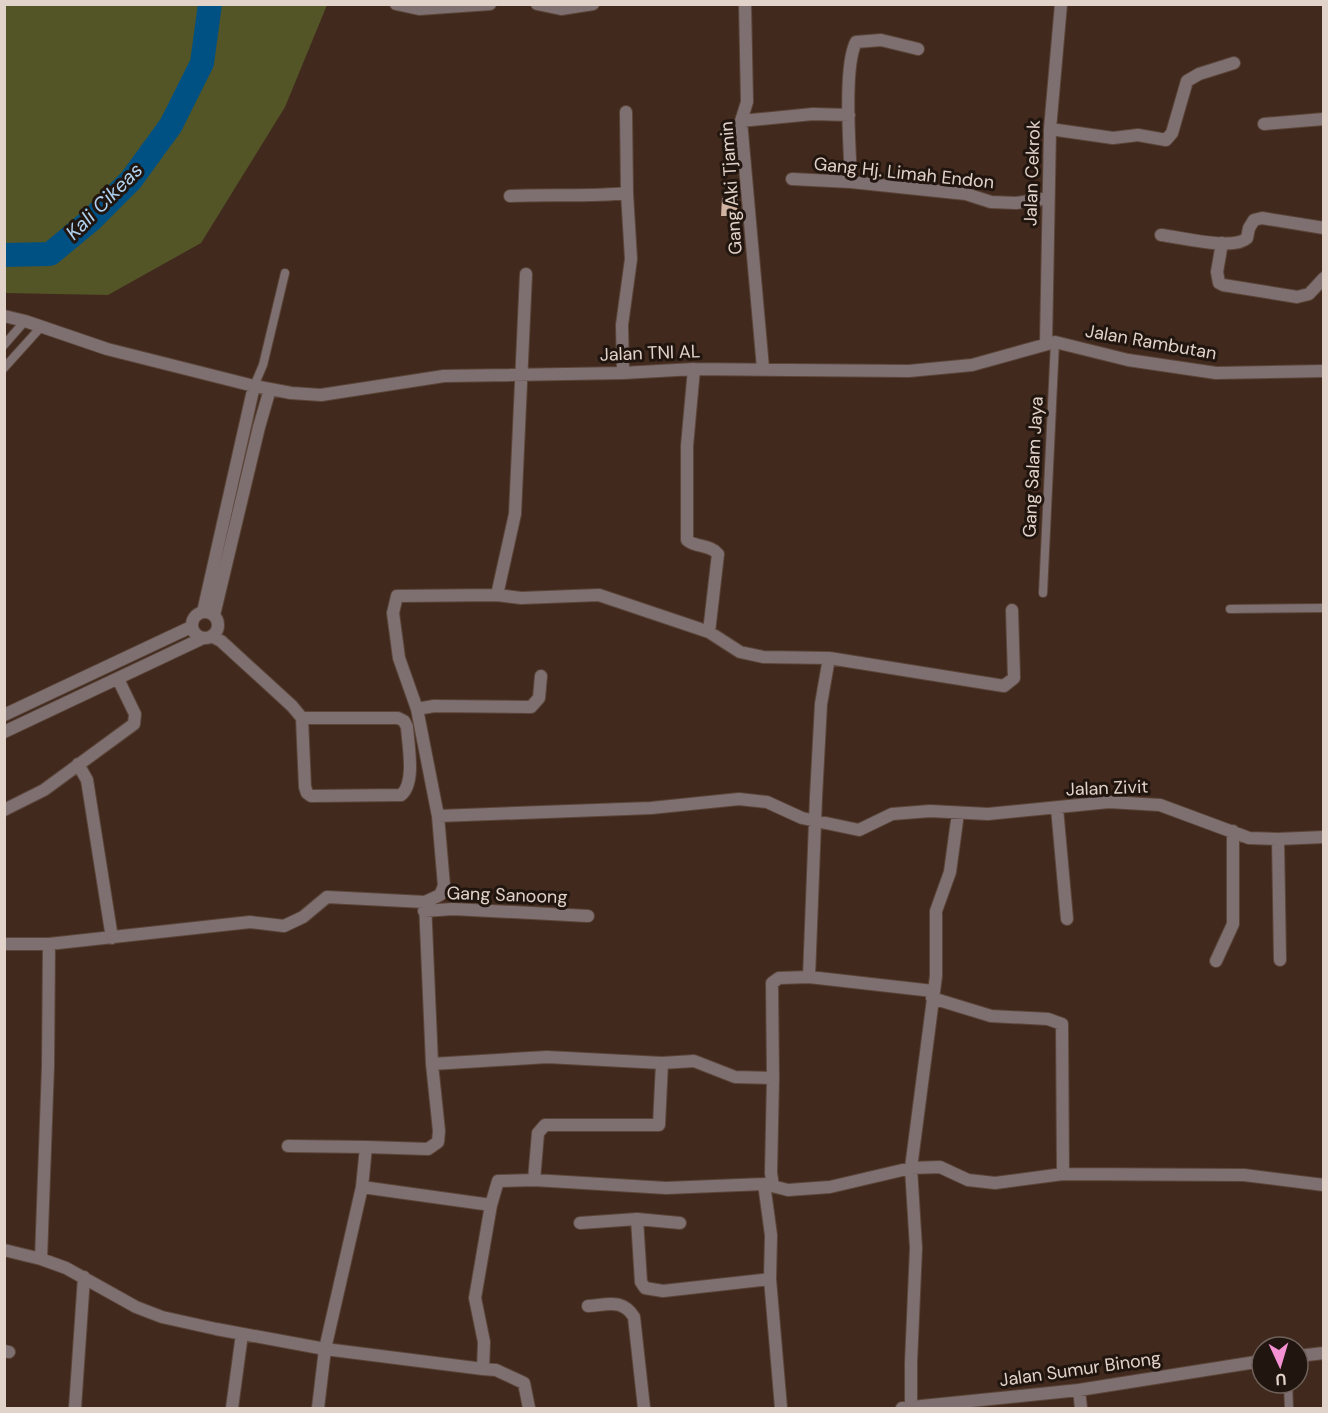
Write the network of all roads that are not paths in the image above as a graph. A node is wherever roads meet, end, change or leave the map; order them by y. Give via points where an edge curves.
1 (396, 4) edge
2 (490, 4) edge
3 (537, 4) edge
4 (593, 4) edge
5 (745, 4) edge
6 (1061, 4) edge
7 (918, 49) dead end
8 (1234, 63) dead end
9 (626, 111) dead end
10 (849, 115) junction
11 (1323, 119) edge
12 (741, 121) junction
13 (1264, 124) dead end
14 (1050, 129) junction
15 (792, 179) dead end
16 (851, 182) junction
17 (627, 193) junction
18 (510, 195) dead end
19 (1048, 198) junction
20 (1323, 228) edge
21 (1161, 235) dead end
22 (1222, 243) junction
23 (285, 273) dead end
24 (526, 274) dead end
25 (1323, 278) edge
26 (4, 316) edge
27 (25, 321) junction
28 (41, 327) junction
29 (1050, 342) junction
30 (4, 345) edge
31 (263, 365) junction
32 (4, 368) edge
33 (763, 368) junction
34 (694, 369) junction
35 (1323, 371) edge
36 (623, 373) junction
37 (522, 374) junction
38 (254, 386) junction
39 (270, 389) junction
40 (228, 496) junction
41 (242, 501) junction
42 (1044, 593) dead end
43 (497, 595) junction
44 (1323, 608) edge
45 (1230, 609) dead end
46 (1012, 610) dead end
47 (208, 614) junction
48 (191, 627) junction
49 (709, 632) junction
50 (213, 637) junction
51 (829, 658) junction
52 (542, 676) dead end
53 (118, 679) junction
54 (417, 709) junction
55 (4, 716) edge
56 (302, 718) junction
57 (4, 732) edge
58 (78, 764) junction
59 (1057, 808) junction
60 (4, 810) edge
61 (958, 813) junction
62 (438, 816) junction
63 (816, 820) junction
64 (1233, 831) junction
65 (1323, 837) edge
66 (1278, 839) junction
67 (424, 907) junction
68 (588, 916) dead end
69 (1067, 919) dead end
70 (112, 938) junction
71 (4, 944) edge
72 (49, 944) junction
73 (1280, 960) dead end
74 (1216, 961) dead end
75 (809, 977) junction
76 (932, 995) junction
77 (662, 1063) junction
78 (432, 1064) junction
79 (773, 1078) junction
80 (288, 1146) dead end
81 (366, 1147) junction
82 (911, 1168) junction
83 (1063, 1174) junction
84 (534, 1180) junction
85 (768, 1185) junction
86 (1323, 1185) edge
87 (362, 1188) junction
88 (491, 1205) junction
89 (637, 1219) junction
90 (580, 1223) dead end
91 (680, 1223) dead end
92 (4, 1250) edge
93 (41, 1258) junction
94 (84, 1278) junction
95 (770, 1280) junction
96 (588, 1306) dead end
97 (242, 1334) junction
98 (325, 1349) junction
99 (1250, 1363) edge
100 (483, 1369) junction
101 (1079, 1390) junction
102 (75, 1408) edge
103 (232, 1408) edge
104 (318, 1408) edge
105 (529, 1408) edge
106 (644, 1408) edge
107 (781, 1408) edge
108 (907, 1408) edge
109 (1081, 1408) edge

1 - 2 street via 419,9
3 - 4 street via 561,9
5 - 12 street, Gang Aki Tjamin via 747,102
6 - 14 street, Jalan Cekrok
7 - 10 street via 881,40 856,42 851,52
8 - 14 street via 1187,81 1172,133 1166,140 1138,135 1113,138
9 - 17 street
10 - 12 street
10 - 16 street
11 - 13 street
12 - 33 street, Gang Aki Tjamin
14 - 19 street, Jalan Cekrok
15 - 16 street, Gang Hj. Limah Endon
16 - 19 street, Gang Hj. Limah Endon via 1016,203
17 - 18 street
17 - 36 street via 631,259 622,325
19 - 29 street, Jalan Cekrok
20 - 22 street via 1262,218 1254,220 1244,241
21 - 22 street
22 - 25 street via 1217,272 1223,285 1297,297 1309,294
23 - 31 lane
24 - 37 street
26 - 27 street, Jalan TNI AL
27 - 28 street, Jalan TNI AL
27 - 30 lane
28 - 32 lane
28 - 38 street, Jalan TNI AL via 107,349
29 - 33 street, Jalan TNI AL via 972,365 909,371
29 - 35 street, Jalan Rambutan via 1128,360 1216,373
29 - 42 lane, Gang Salam Jaya
31 - 38 lane
31 - 39 lane
33 - 34 street, Jalan TNI AL
34 - 36 street, Jalan TNI AL
34 - 49 street via 687,446 687,540 718,554
36 - 37 street, Jalan TNI AL
37 - 39 street, Jalan TNI AL via 444,376 321,395
37 - 43 street via 515,514
38 - 39 street, Jalan TNI AL
38 - 40 street
39 - 41 street
40 - 41 street
40 - 47 street
41 - 47 street
43 - 49 street via 599,595
43 - 54 street via 397,596 393,613 399,658
44 - 45 lane
46 - 51 street via 1014,678 1004,686
47 - 48 street via 193,619
47 - 50 street via 218,620
48 - 50 street via 195,636
48 - 55 street
49 - 51 street via 740,652 763,657
50 - 53 street
50 - 56 street
51 - 63 street via 822,704
52 - 54 street via 539,698 531,708
53 - 57 street
53 - 58 street via 135,714 134,724
54 - 62 street
56 - 56 street via 305,787 311,796 401,795 407,790 410,777 404,721
58 - 60 street via 44,790
58 - 70 street via 87,780
59 - 61 street, Jalan Zivit
59 - 64 street, Jalan Zivit via 1109,802 1161,805
59 - 69 street
61 - 63 street, Jalan Zivit via 892,814 859,830
61 - 76 street via 950,872 936,911 936,976
62 - 63 street, Jalan Zivit via 651,808 740,799 767,802
62 - 67 street via 444,886 440,895
63 - 75 street
64 - 66 street, Jalan Zivit via 1249,838
64 - 74 street via 1233,924
65 - 66 street, Jalan Zivit
66 - 73 street
67 - 68 street, Gang Sanoong
67 - 70 street, Gang Sanoong via 327,897 303,917 284,926 250,922
67 - 78 street
70 - 72 street, Gang Sanoong
71 - 72 street, Gang Sanoong
72 - 93 street
75 - 76 street
75 - 79 street via 779,978 772,983
76 - 82 street
76 - 83 street via 991,1016 1048,1019 1062,1024
77 - 78 street via 547,1057
77 - 79 street via 694,1061 735,1077
77 - 84 street via 659,1125 545,1125 538,1132
78 - 81 street via 438,1142 428,1149
79 - 85 street
80 - 81 street
81 - 87 street
82 - 83 street via 940,1167 968,1180 995,1183
82 - 85 street via 830,1186 788,1190
82 - 108 street via 916,1248
83 - 86 street via 1244,1175
84 - 85 street via 666,1188
84 - 88 street via 498,1181
85 - 95 street
87 - 88 street
87 - 98 street
88 - 100 street via 475,1298 484,1342
89 - 90 street
89 - 91 street
89 - 95 street via 641,1282 645,1288 663,1291
92 - 93 street
93 - 94 street
94 - 97 street via 162,1317
94 - 102 street
95 - 107 street
96 - 106 street via 621,1304 634,1317
97 - 98 street
97 - 103 street
98 - 100 street
98 - 104 street
99 - 101 street, Jalan Sumur Binong
100 - 105 street via 524,1383
101 - 108 street, Jalan Sumur Binong
101 - 109 street

